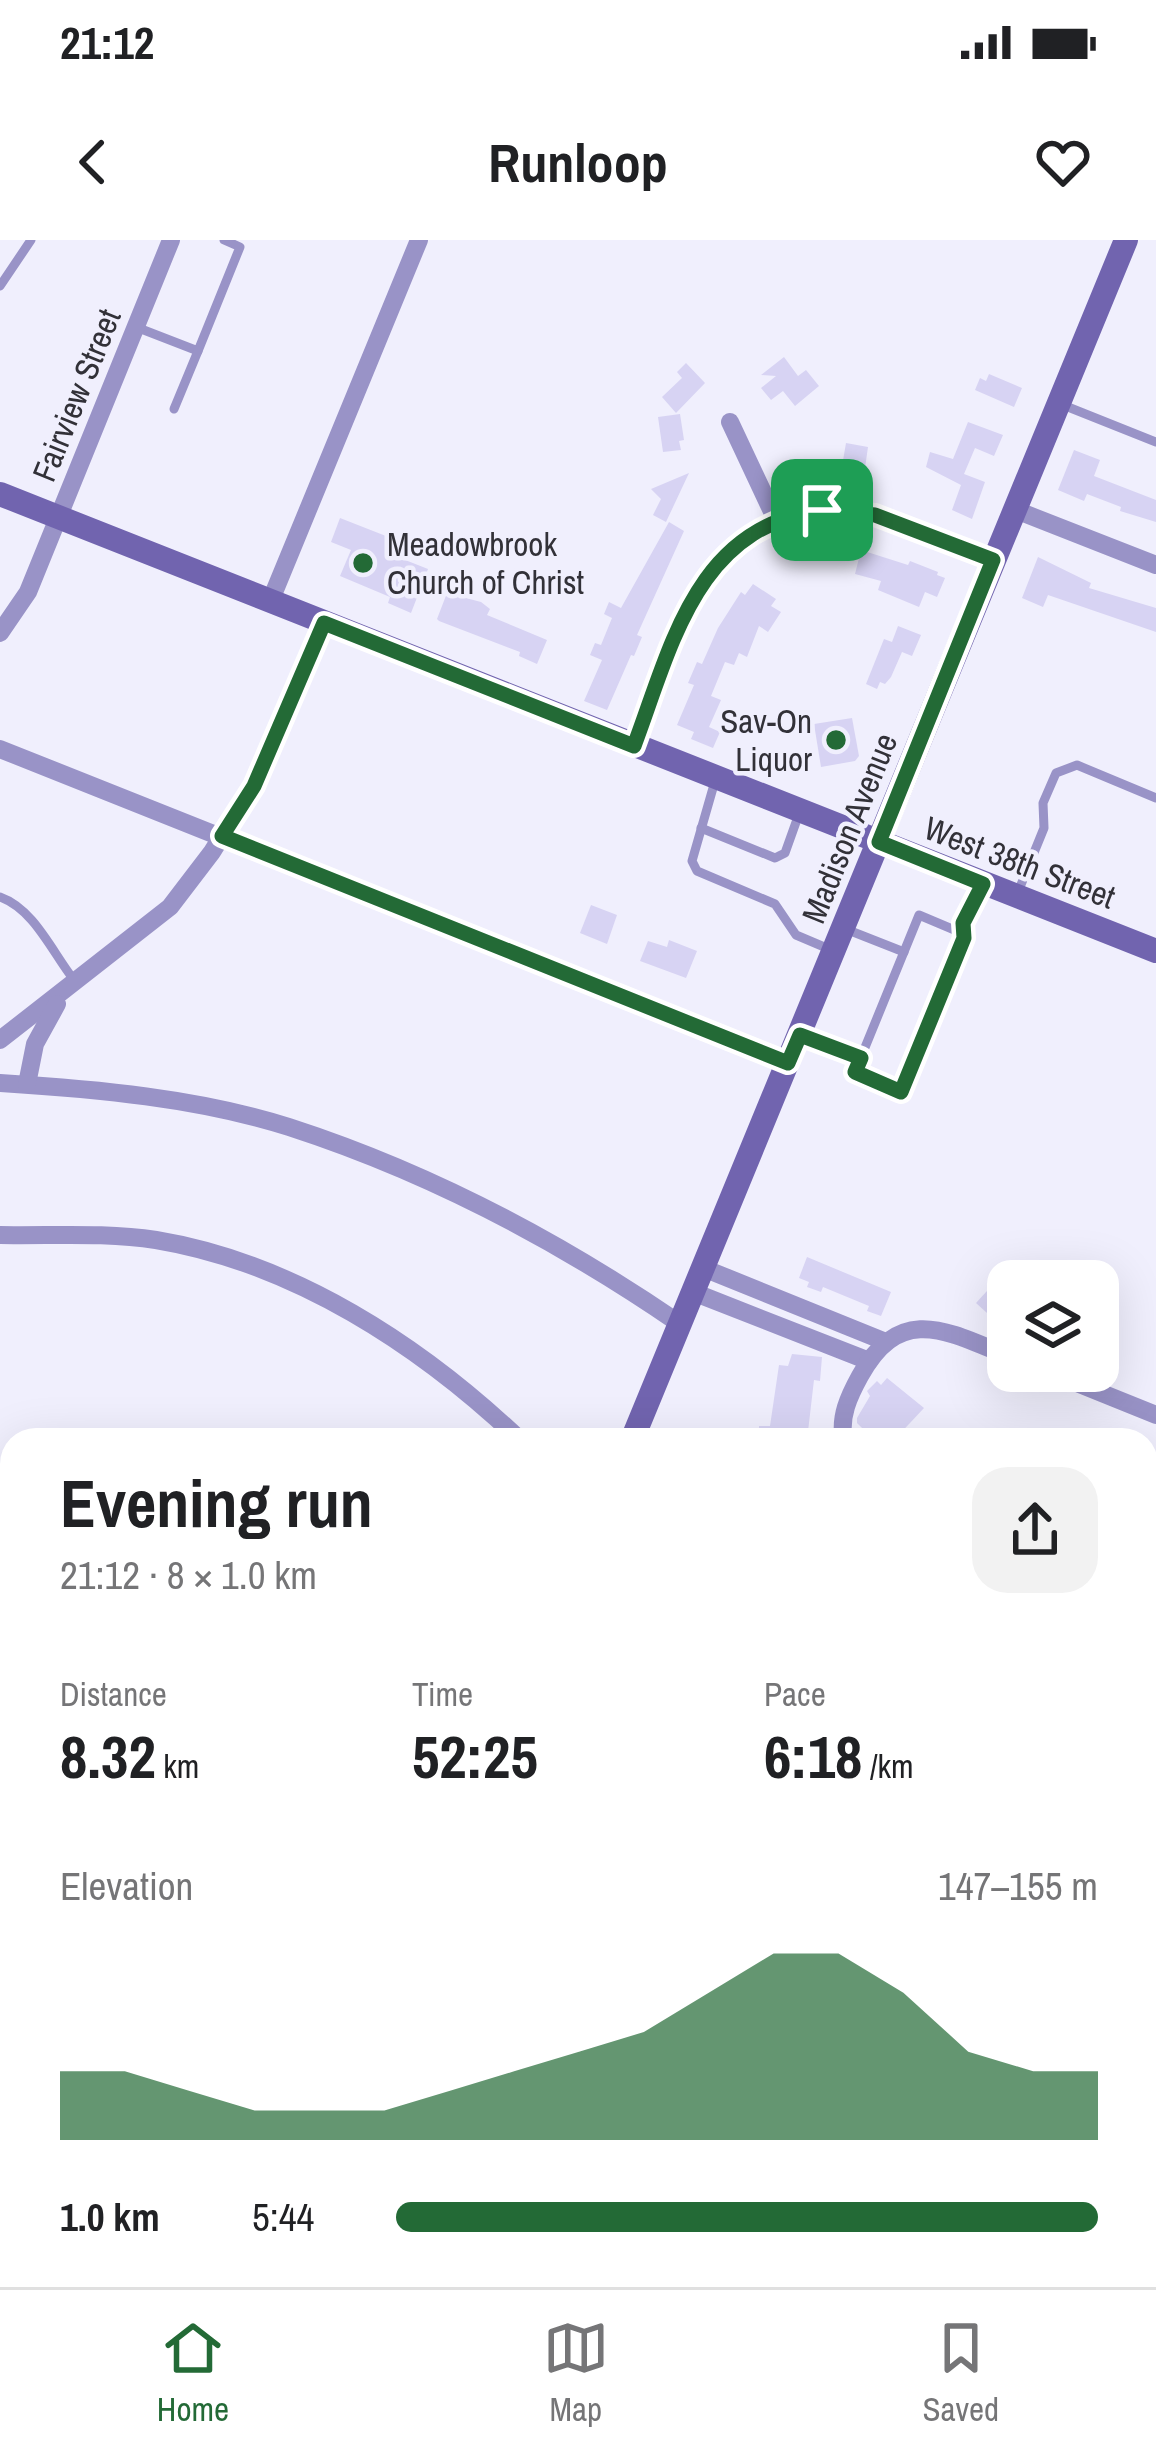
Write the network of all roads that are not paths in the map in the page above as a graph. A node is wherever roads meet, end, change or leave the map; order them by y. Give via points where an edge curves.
1 (31, 240) edge
2 (171, 240) edge
3 (224, 240) edge
4 (419, 240) edge
5 (1126, 240) edge
6 (0, 286) edge
7 (136, 327) junction
8 (198, 351) junction
9 (1058, 403) junction
10 (174, 409) dead end
11 (730, 422) dead end
12 (1156, 442) edge
13 (0, 494) edge
14 (1013, 508) junction
15 (60, 518) junction
16 (776, 520) junction
17 (993, 560) junction
18 (1156, 565) edge
19 (270, 602) junction
20 (324, 623) junction
21 (0, 633) edge
22 (634, 746) junction
23 (0, 748) edge
24 (716, 778) junction
25 (1156, 798) edge
26 (800, 812) junction
27 (701, 828) junction
28 (222, 836) junction
29 (879, 842) junction
30 (983, 884) junction
31 (1016, 896) junction
32 (0, 897) edge
33 (964, 934) junction
34 (839, 939) junction
35 (1156, 951) edge
36 (904, 952) junction
37 (71, 986) junction
38 (800, 1035) junction
39 (0, 1040) edge
40 (861, 1058) junction
41 (788, 1063) junction
42 (0, 1083) edge
43 (27, 1084) junction
44 (0, 1235) edge
45 (698, 1280) junction
46 (680, 1324) junction
47 (886, 1342) junction
48 (987, 1348) edge
49 (869, 1360) junction
50 (1099, 1392) edge
51 (1156, 1415) edge
52 (507, 1428) edge
53 (637, 1428) edge
54 (844, 1428) edge

1 - 6 lane
2 - 7 street, Fairview Street
3 - 8 lane via 240,247
4 - 19 street
5 - 9 street, Madison Avenue
7 - 8 lane
7 - 15 street, Fairview Street
8 - 10 lane
9 - 12 lane
9 - 14 street, Madison Avenue
11 - 16 street
13 - 15 street
14 - 17 street, Madison Avenue
14 - 18 street
15 - 19 street
15 - 21 street, Fairview Street
16 - 17 street via 803,512 875,515
16 - 22 street via 717,563 684,613
17 - 29 street, Madison Avenue
19 - 20 street, West 38th Street
20 - 22 street, West 38th Street
20 - 28 street via 254,786
22 - 24 street, West 38th Street
23 - 28 street
24 - 26 street, West 38th Street
24 - 27 lane
25 - 31 lane via 1077,765 1056,773 1043,803 1045,828
26 - 27 lane via 785,853 775,857
26 - 29 street, West 38th Street
27 - 34 lane via 697,871 775,904 796,935
28 - 37 street via 170,907
28 - 41 street
29 - 30 street, West 38th Street
29 - 34 street, Madison Avenue
30 - 31 street, West 38th Street
30 - 33 lane
31 - 35 street, West 38th Street
32 - 37 lane via 32,920
33 - 36 lane via 919,915
33 - 40 lane via 901,1092 855,1072
34 - 36 lane
34 - 38 street, Madison Avenue
36 - 40 lane
37 - 39 street
37 - 43 street via 35,1044
38 - 40 lane
38 - 41 street, Madison Avenue
41 - 45 street, Madison Avenue
42 - 43 street
43 - 46 street via 186,1103 380,1160 471,1199
44 - 52 street via 154,1240 255,1269 376,1327
45 - 46 street, Madison Avenue
45 - 47 street
45 - 49 street
46 - 53 street, Madison Avenue
47 - 48 street via 910,1329 938,1328
47 - 49 street
49 - 54 street
50 - 51 street

